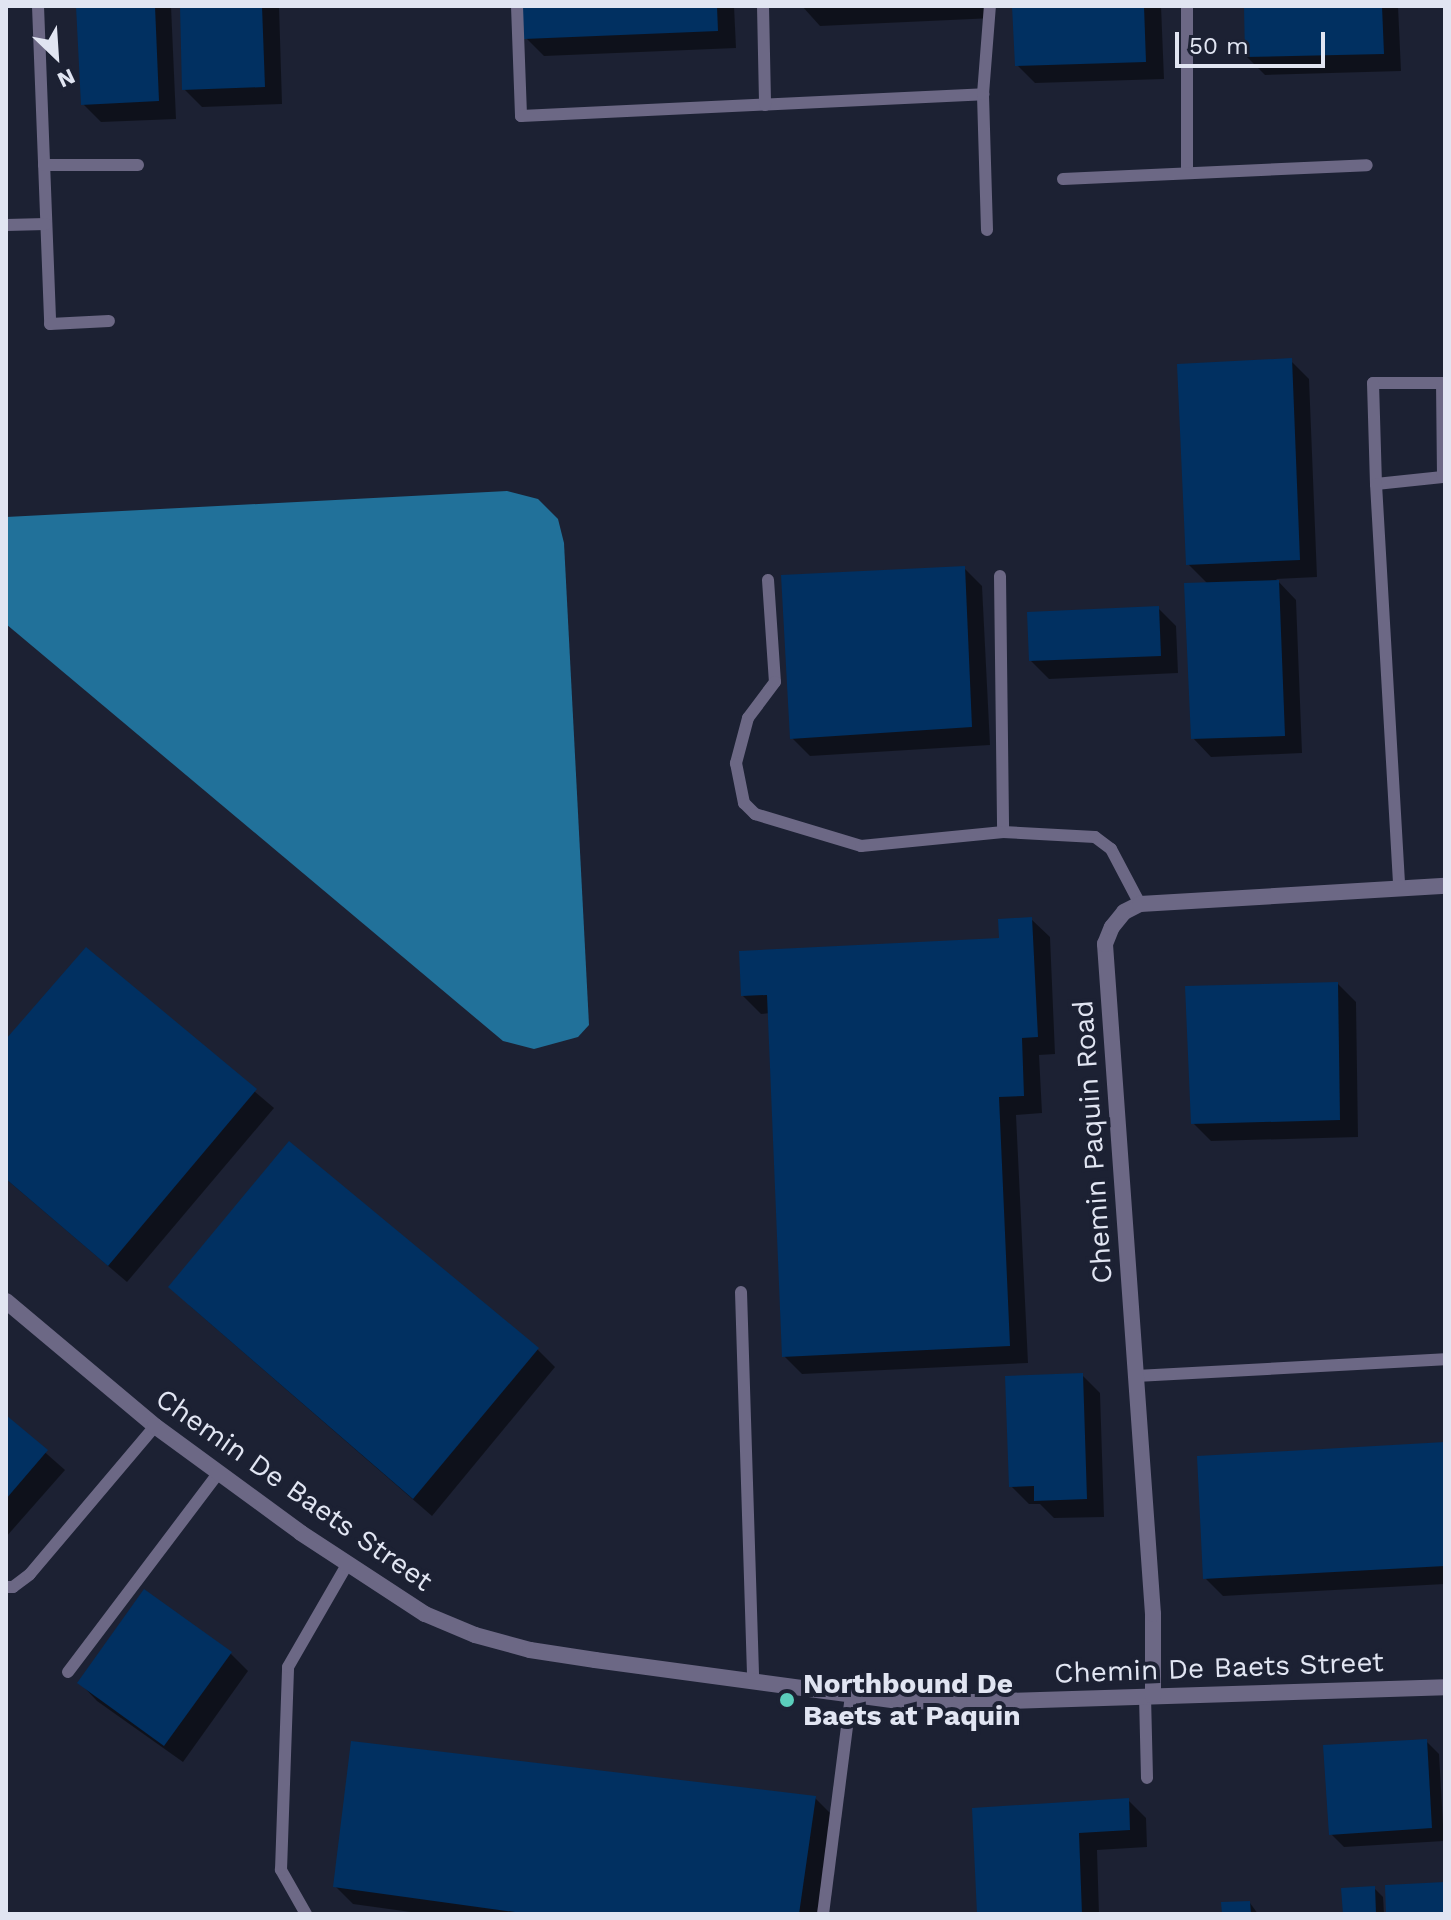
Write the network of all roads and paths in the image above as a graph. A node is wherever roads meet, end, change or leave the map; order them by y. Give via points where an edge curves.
1 (38, 6) edge
2 (517, 6) edge
3 (763, 6) edge
4 (990, 6) edge
5 (1187, 6) edge
6 (983, 94) junction
7 (765, 105) junction
8 (44, 165) junction
9 (138, 165) dead end
10 (1367, 165) dead end
11 (1187, 173) junction
12 (1063, 179) dead end
13 (46, 224) junction
14 (6, 225) edge
15 (987, 230) dead end
16 (109, 321) dead end
17 (1376, 484) junction
18 (1000, 576) dead end
19 (768, 580) dead end
20 (1003, 832) junction
21 (1445, 886) edge
22 (1399, 889) junction
23 (1140, 904) junction
24 (741, 1292) dead end
25 (6, 1301) edge
26 (1445, 1359) edge
27 (1136, 1376) junction
28 (155, 1426) junction
29 (218, 1474) junction
30 (347, 1565) junction
31 (6, 1587) edge
32 (68, 1672) dead end
33 (753, 1681) junction
34 (1445, 1687) edge
35 (851, 1696) junction
36 (1149, 1696) junction
37 (1147, 1778) dead end
38 (306, 1914) edge
39 (823, 1914) edge

1 - 8 lane
2 - 7 lane via 521,116
3 - 7 lane
4 - 6 lane
5 - 11 lane
6 - 7 lane
6 - 15 lane
8 - 9 lane
8 - 13 lane
10 - 11 lane
11 - 12 lane
13 - 14 lane
13 - 16 lane via 50,324
17 - 17 lane via 1373,383 1442,383 1443,477
17 - 22 lane
18 - 20 lane
19 - 20 lane via 775,682 748,718 741,737 736,763 744,803 755,814 861,846
20 - 23 lane via 1105,841
21 - 22 street
22 - 23 street
23 - 27 street, Chemin Paquin Road via 1124,912 1105,944
24 - 33 lane
25 - 28 street, Chemin De Baets Street
26 - 27 lane
27 - 36 street, Chemin Paquin Road via 1153,1614
28 - 29 street, Chemin De Baets Street
28 - 31 lane via 30,1574
29 - 30 street, Chemin De Baets Street
29 - 32 lane
30 - 33 street, Chemin De Baets Street via 425,1614 475,1635 530,1650
30 - 38 lane via 288,1667 281,1870
33 - 35 street, Chemin De Baets Street
34 - 36 street, Chemin De Baets Street
35 - 36 street, Chemin De Baets Street via 974,1702
35 - 39 lane
36 - 37 lane

